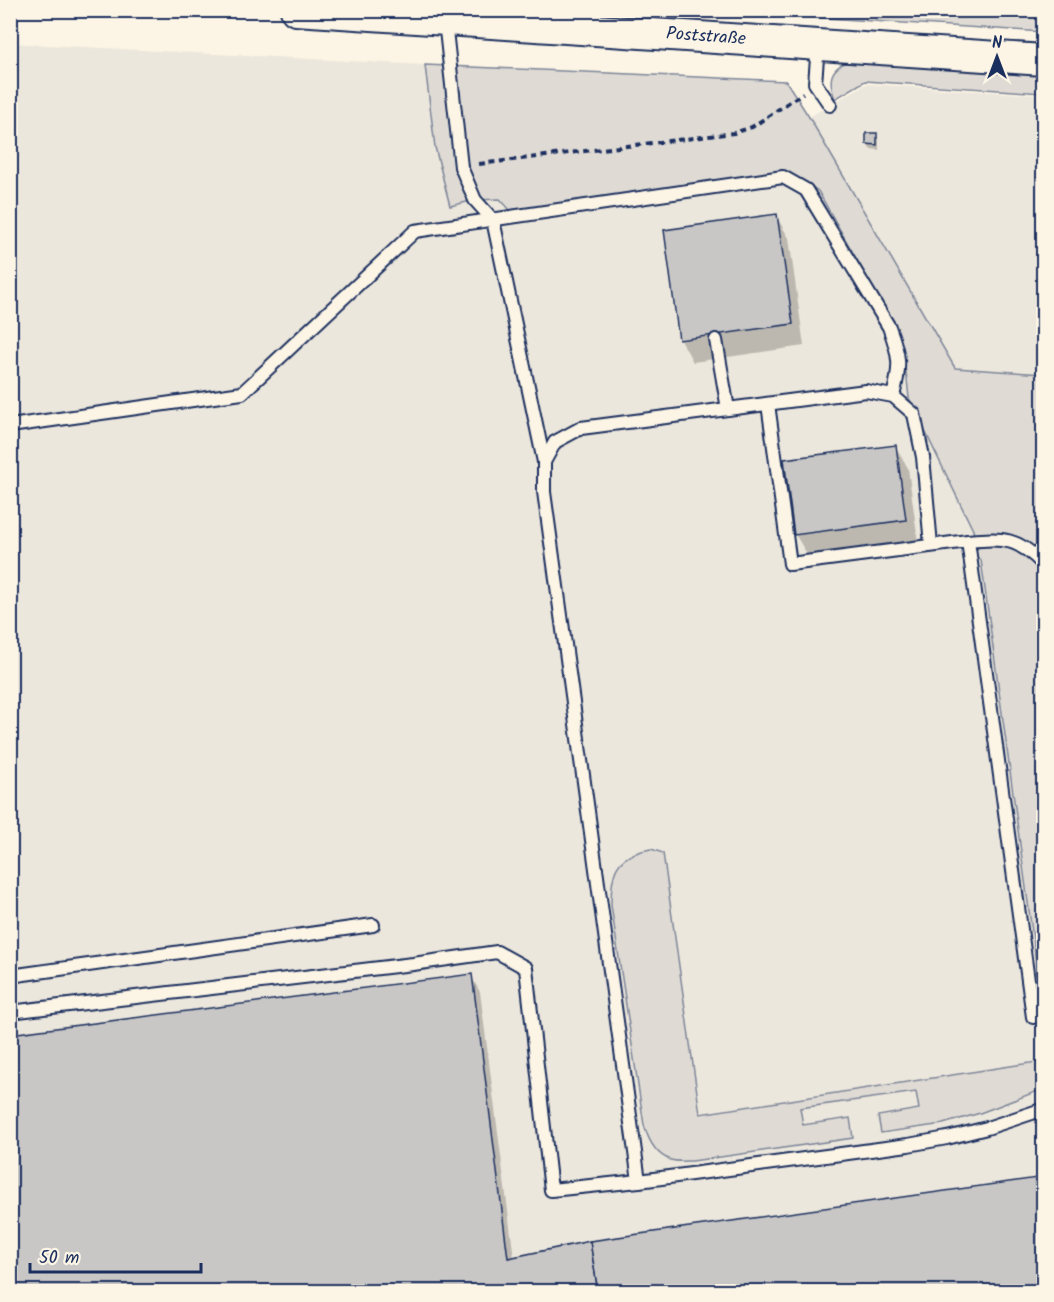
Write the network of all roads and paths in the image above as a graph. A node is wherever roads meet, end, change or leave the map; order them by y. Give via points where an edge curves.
1 (296, 10) edge
2 (445, 21) junction
3 (819, 45) junction
4 (1044, 60) edge
5 (815, 83) junction
6 (830, 105) dead end
7 (461, 166) junction
8 (493, 220) junction
9 (717, 340) dead end
10 (893, 396) junction
11 (768, 404) junction
12 (728, 409) junction
13 (10, 426) edge
14 (544, 462) junction
15 (968, 541) junction
16 (931, 545) junction
17 (1044, 565) edge
18 (373, 925) dead end
19 (10, 976) edge
20 (10, 1012) edge
21 (1033, 1017) dead end
22 (1044, 1109) edge
23 (639, 1181) junction

1 - 2 street, Poststraße
2 - 3 street, Poststraße
2 - 7 lane
3 - 4 street, Poststraße
3 - 5 lane
5 - 6 lane
5 - 7 path via 752,127 734,133
7 - 8 lane via 475,200
8 - 10 lane via 783,177 806,190 889,327 897,350 899,374
8 - 13 lane via 415,231 242,393
8 - 14 lane
9 - 12 lane
10 - 11 lane via 866,391
10 - 16 lane via 914,414 923,457
11 - 12 lane
11 - 16 lane via 790,564
12 - 14 lane via 581,428 555,442
14 - 23 lane via 544,492
15 - 16 lane
15 - 17 lane via 1009,540 1023,546
15 - 21 lane
18 - 19 lane
20 - 23 lane via 497,952 525,968 551,1190
22 - 23 lane via 987,1128 908,1145

